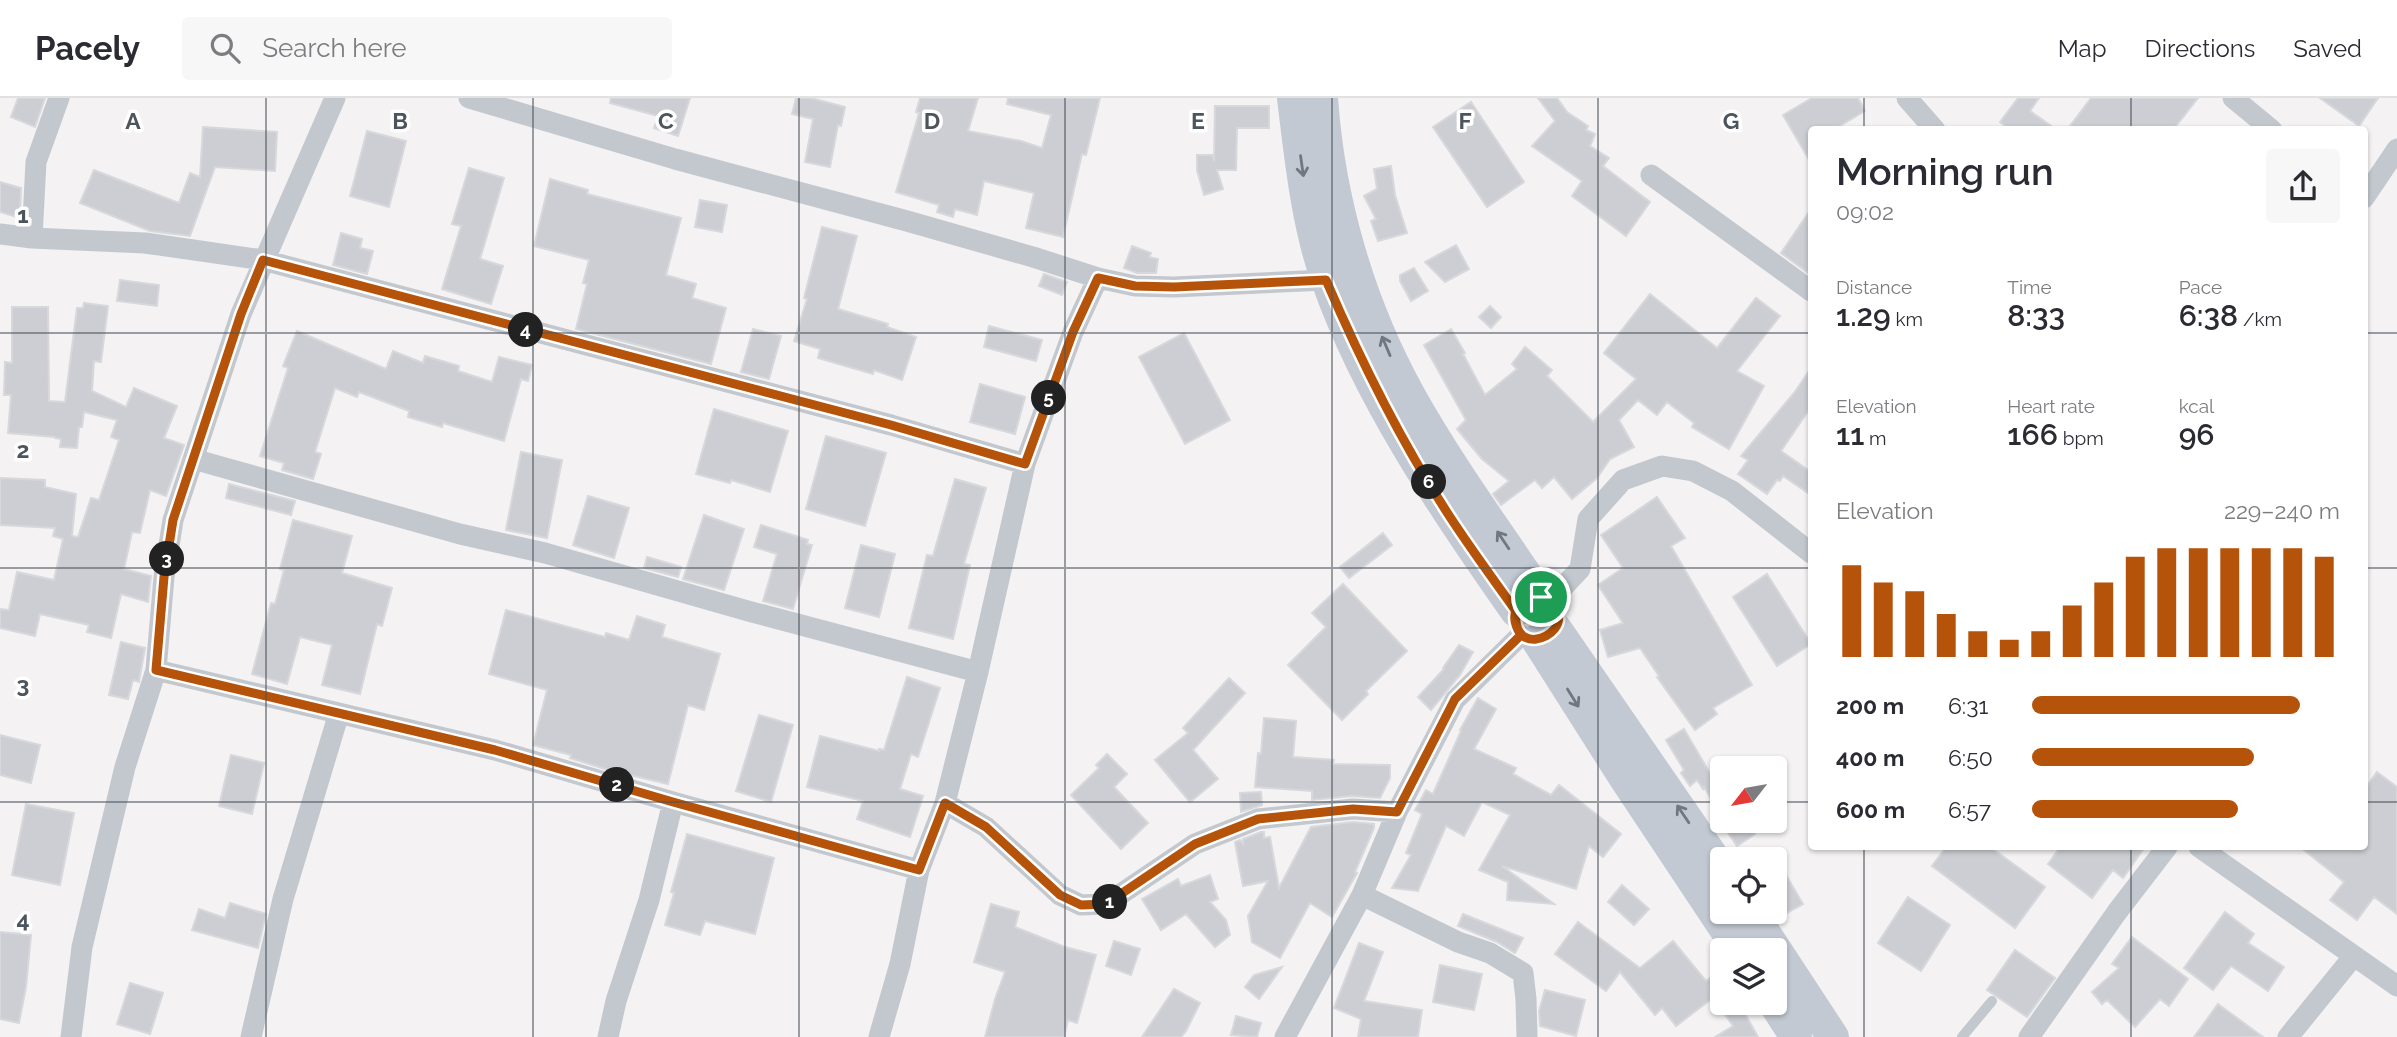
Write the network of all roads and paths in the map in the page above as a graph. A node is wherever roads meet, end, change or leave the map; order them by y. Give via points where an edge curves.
1 (60, 98) edge
2 (335, 98) edge
3 (468, 98) edge
4 (1293, 98) edge
5 (1322, 98) edge
6 (1907, 98) edge
7 (2233, 98) edge
8 (1931, 126) edge
9 (2267, 126) edge
10 (2397, 149) edge
11 (1651, 175) dead end
12 (2368, 192) edge
13 (0, 234) edge
14 (32, 238) junction
15 (263, 260) junction
16 (1098, 278) junction
17 (1326, 280) junction
18 (1808, 289) edge
19 (193, 459) junction
20 (1025, 464) junction
21 (1808, 551) edge
22 (1537, 619) junction
23 (156, 670) junction
24 (978, 671) junction
25 (339, 713) junction
26 (673, 802) junction
27 (945, 803) junction
28 (1397, 812) junction
29 (2165, 850) edge
30 (2203, 850) edge
31 (1710, 854) edge
32 (919, 870) junction
33 (1362, 895) junction
34 (1759, 924) edge
35 (1731, 938) edge
36 (2353, 957) junction
37 (2397, 986) edge
38 (1993, 1001) dead end
39 (1782, 1015) edge
40 (71, 1037) edge
41 (251, 1037) edge
42 (608, 1037) edge
43 (879, 1037) edge
44 (1285, 1037) edge
45 (1527, 1037) edge
46 (1796, 1037) edge
47 (1833, 1037) edge
48 (1962, 1037) edge
49 (2028, 1037) edge
50 (2288, 1037) edge

1 - 14 street via 36,162
2 - 15 street
3 - 16 street
4 -> 17 main road via 1304,184
22 -> 5 main road via 1387,351 1333,186
6 - 8 street
7 - 9 street
10 - 12 street
11 - 18 street
13 - 14 street
14 - 15 street via 145,243
15 - 19 street
15 - 20 street
16 - 17 street via 1135,286 1174,287
16 - 20 street via 1073,332
17 - 22 main road via 1358,354 1453,522
19 - 23 street via 173,520
19 - 24 street
20 - 24 street
21 - 22 street via 1732,491 1693,471 1662,466 1623,480 1588,519 1580,569
22 - 28 street via 1455,699
31 -> 22 main road
22 -> 35 main road via 1626,780
23 - 25 street
23 - 40 street via 125,767 82,947
24 - 27 street
25 - 26 street via 495,750
25 - 41 street via 283,899
26 - 32 street
26 - 42 street
27 - 28 street via 986,827 1060,895 1081,905 1106,904 1195,844 1258,819 1353,809
27 - 32 street
28 - 33 street
29 - 49 street
30 - 36 street
32 - 43 street via 901,964
33 - 44 street
33 - 45 street via 1490,953 1522,973
34 - 47 main road
36 - 37 street
36 - 50 street
38 - 48 lane
39 - 46 main road

